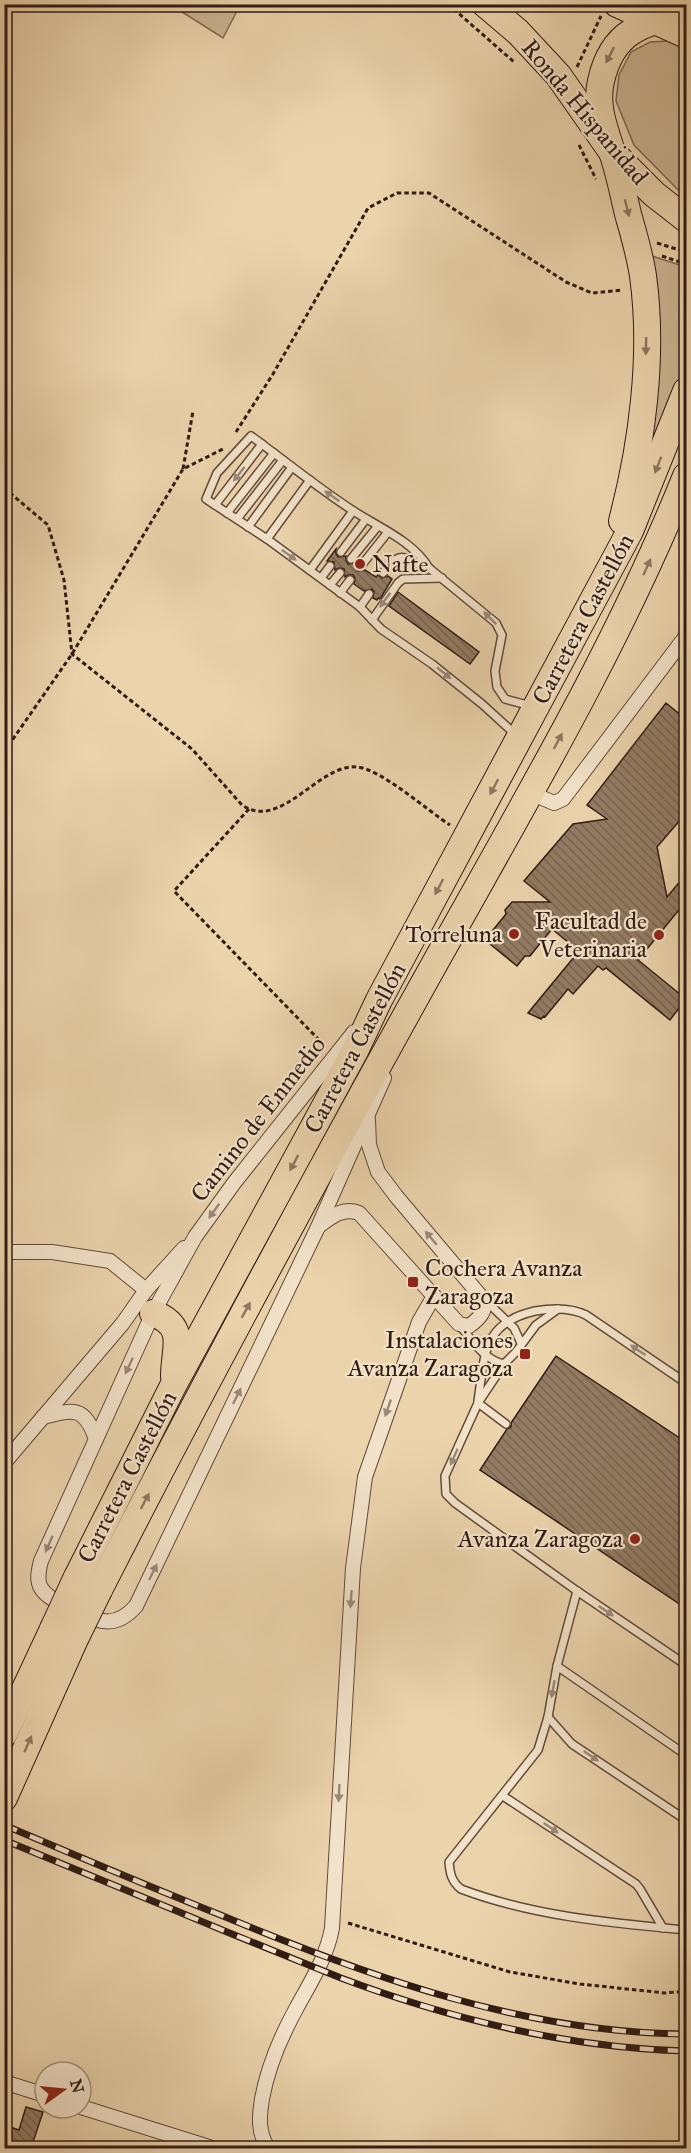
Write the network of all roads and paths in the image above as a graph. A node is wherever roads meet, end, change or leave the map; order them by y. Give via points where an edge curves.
1 (448, 4) edge
2 (485, 4) edge
3 (609, 9) edge
4 (687, 13) edge
5 (655, 21) junction
6 (687, 35) edge
7 (515, 62) dead end
8 (568, 87) junction
9 (578, 143) dead end
10 (612, 152) junction
11 (599, 184) dead end
12 (687, 219) edge
13 (657, 255) dead end
14 (687, 264) edge
15 (644, 288) junction
16 (687, 391) edge
17 (193, 411) dead end
18 (233, 437) dead end
19 (262, 444) junction
20 (227, 446) dead end
21 (274, 453) junction
22 (283, 460) junction
23 (292, 467) junction
24 (183, 469) junction
25 (687, 476) edge
26 (310, 480) junction
27 (4, 488) edge
28 (215, 505) junction
29 (353, 511) junction
30 (227, 513) junction
31 (237, 519) junction
32 (366, 519) junction
33 (378, 526) junction
34 (248, 527) junction
35 (388, 532) junction
36 (267, 539) junction
37 (341, 552) dead end
38 (351, 559) dead end
39 (330, 566) dead end
40 (360, 566) dead end
41 (429, 568) junction
42 (609, 568) junction
43 (310, 570) junction
44 (339, 573) dead end
45 (383, 573) dead end
46 (321, 578) junction
47 (442, 578) junction
48 (350, 580) dead end
49 (330, 585) junction
50 (340, 593) junction
51 (369, 594) dead end
52 (360, 607) junction
53 (372, 620) junction
54 (687, 636) edge
55 (72, 654) junction
56 (537, 707) junction
57 (520, 739) junction
58 (4, 752) edge
59 (531, 793) junction
60 (249, 810) junction
61 (467, 836) junction
62 (440, 955) junction
63 (379, 1000) junction
64 (335, 1057) junction
65 (368, 1116) junction
66 (318, 1227) junction
67 (195, 1237) junction
68 (4, 1252) edge
69 (434, 1296) junction
70 (483, 1299) junction
71 (150, 1302) junction
72 (558, 1309) junction
73 (507, 1321) junction
74 (123, 1323) junction
75 (459, 1324) junction
76 (521, 1343) junction
77 (485, 1355) junction
78 (504, 1364) junction
79 (687, 1383) edge
80 (174, 1384) junction
81 (478, 1403) junction
82 (43, 1417) junction
83 (506, 1424) dead end
84 (96, 1440) junction
85 (4, 1463) edge
86 (577, 1591) junction
87 (64, 1634) junction
88 (687, 1665) edge
89 (557, 1666) junction
90 (548, 1717) junction
91 (4, 1734) edge
92 (687, 1755) edge
93 (502, 1796) junction
94 (4, 1798) edge
95 (687, 1820) edge
96 (332, 1917) junction
97 (663, 1928) junction
98 (687, 1930) edge
99 (687, 1991) edge
100 (4, 2082) edge
101 (33, 2091) edge
102 (93, 2111) edge
103 (212, 2148) edge
104 (268, 2148) edge

1 - 7 path
2 - 8 highway, Ronda Hispanidad via 518,32
3 - 5 highway
3 - 8 path
4 - 5 highway
5 - 6 highway
5 -> 10 highway via 629,32 606,64 599,93
8 - 10 highway, Ronda Hispanidad
9 - 11 path
10 - 12 highway, Ronda Hispanidad via 654,194
10 -> 15 highway via 638,249
13 - 14 path
15 - 18 path via 592,293 566,282 429,193 397,193 368,208
15 -> 42 highway via 646,367 640,430
16 -> 42 highway, Carretera Castellón via 630,531
17 - 24 path
19 - 21 lane
19 -> 28 lane
19 - 28 lane via 251,436 217,473 207,499
20 - 24 path
21 - 22 lane
21 - 30 lane
22 - 23 lane
22 - 31 lane
23 - 26 lane
23 - 34 lane
24 - 55 path
59 -> 25 highway, Carretera Castellón via 633,599
29 -> 26 lane
26 - 36 lane
27 - 55 path via 48,525 64,580
28 - 30 lane
29 - 32 lane
29 - 43 lane
30 - 31 lane
31 - 34 lane
32 - 33 lane
32 - 37 lane
33 - 35 lane
33 - 38 lane
34 - 36 lane
35 - 40 lane
35 - 41 lane via 422,557
36 -> 43 lane
39 - 46 lane
41 - 45 lane via 399,556
41 - 47 lane
42 - 56 highway, Carretera Castellón
43 - 46 lane
44 - 49 lane
46 - 49 lane
47 -> 53 lane via 408,578 398,583
56 -> 47 lane via 505,699 500,693 495,681 502,641 500,629 490,616
48 - 50 lane
49 - 50 lane
50 - 52 lane
51 - 52 lane
52 - 53 lane
53 -> 57 lane via 482,704
54 - 59 street via 563,799 558,803
55 - 58 path
55 - 60 path via 192,749
56 - 57 highway, Carretera Castellón
57 -> 61 highway, Carretera Castellón
59 - 62 highway, Carretera Castellón
60 - 61 path via 279,807 338,771 359,767 380,776
60 - 64 path via 174,891
61 -> 63 highway, Carretera Castellón
62 - 65 street, Carretera Castellón
87 -> 62 highway, Carretera Castellón, bridge via 99,1590 207,1381
63 - 64 street, Camino de Enmedio
63 -> 80 highway, Carretera Castellón
64 -> 67 street, Camino de Enmedio
65 - 66 street, Carretera Castellón
70 -> 65 street via 378,1172 369,1145
66 - 69 street via 339,1212 359,1213
84 -> 66 street, Carretera Castellón via 41,1561 39,1581 53,1599 106,1622 127,1616 136,1606
67 - 71 street, Camino de Enmedio
67 - 71 street, Camino de Enmedio
68 - 71 street via 52,1252 110,1261
69 - 75 street
69 -> 96 street via 419,1322 365,1477 353,1568
70 - 73 lane
70 - 75 street via 485,1309 475,1321 469,1326
71 - 74 street, Camino de Enmedio
71 - 74 street, Camino de Enmedio
71 - 80 highway via 176,1330
71 -> 84 street, Carretera Castellón
72 - 73 lane
72 - 76 lane via 536,1325
79 -> 72 lane via 586,1315
73 - 76 lane
73 - 77 lane via 494,1333
74 - 82 street, Camino de Enmedio
75 - 77 lane
76 - 78 lane
77 - 78 lane
77 - 81 lane
78 - 81 lane
80 - 87 highway, Carretera Castellón, bridge via 76,1579
81 - 83 lane
81 -> 86 lane via 445,1476 447,1494
82 - 84 street via 69,1410 82,1413
82 - 85 street, Camino de Enmedio
86 -> 88 lane
86 - 89 lane
87 - 91 highway, Carretera Castellón
94 -> 87 highway, Carretera Castellón
89 -> 90 lane
89 - 92 lane
90 - 93 lane via 538,1750
90 -> 95 lane via 572,1744
93 -> 97 lane via 636,1884
93 - 97 lane via 449,1862 450,1874 461,1889 535,1909
96 - 99 path via 510,1972 580,1984 665,1993
96 - 104 street via 329,1942 282,2036 267,2076 259,2121
97 - 98 lane
100 - 101 street
102 - 103 street

